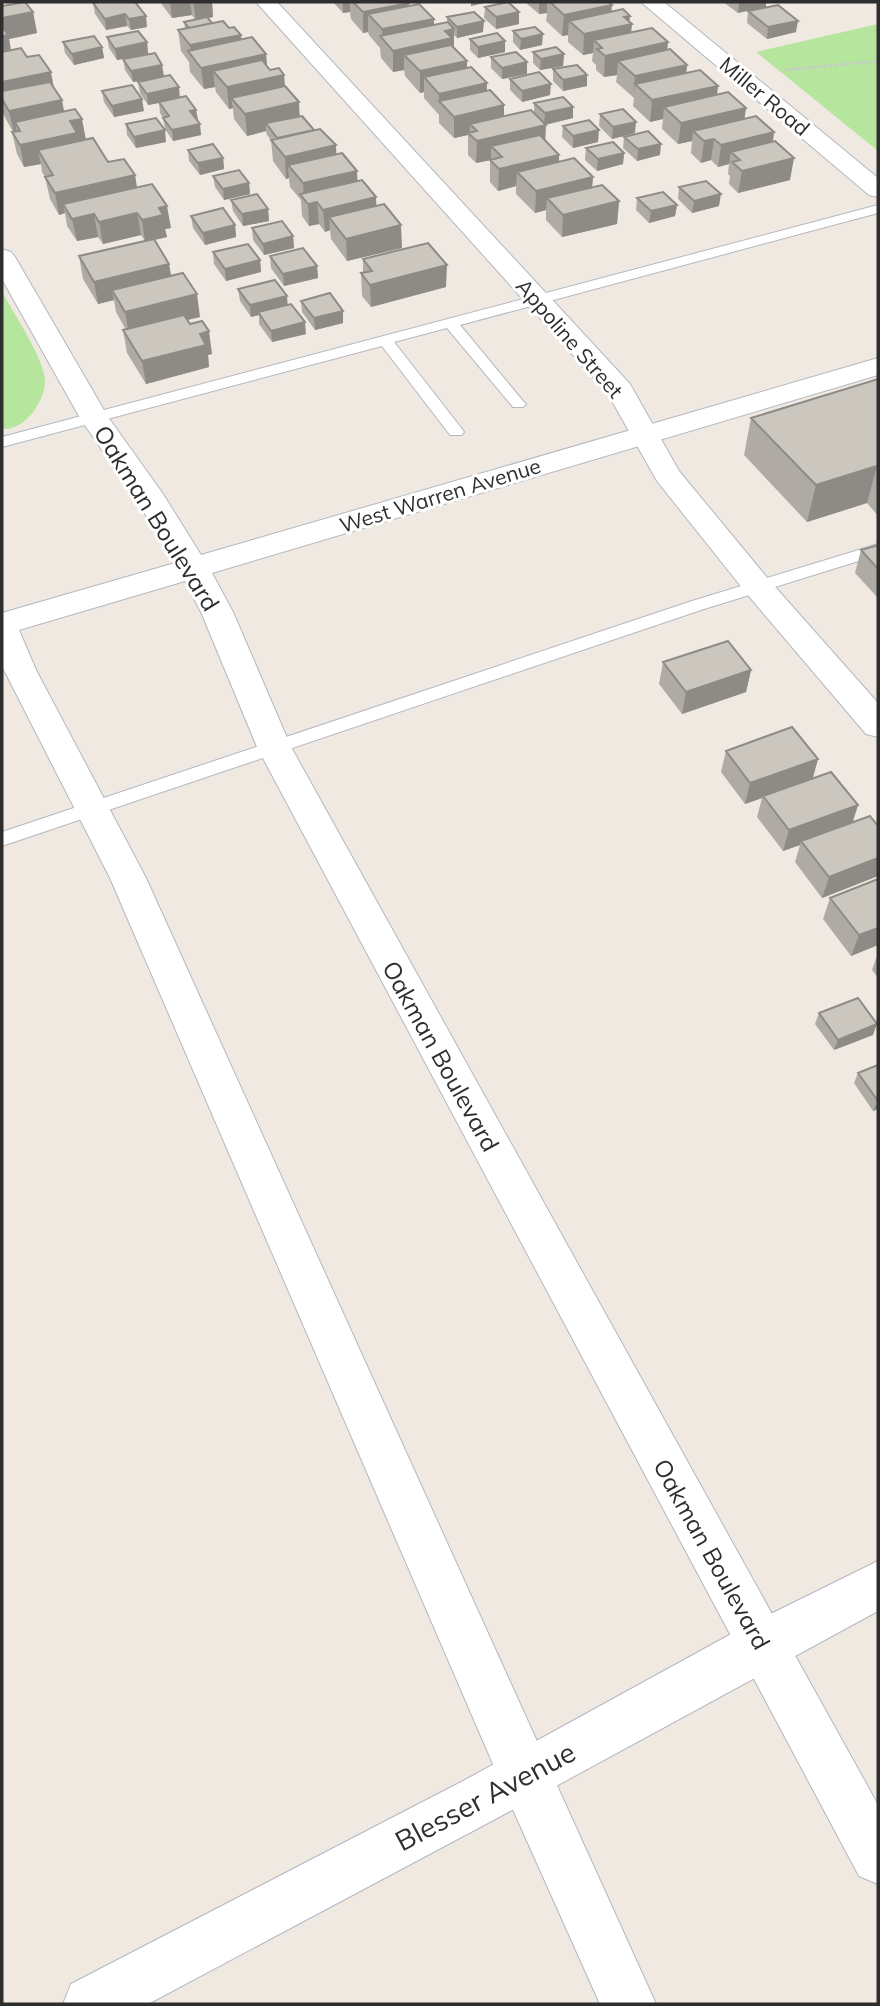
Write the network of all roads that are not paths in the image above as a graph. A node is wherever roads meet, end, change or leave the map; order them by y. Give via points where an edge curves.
1 (266, 2) edge
2 (651, 2) edge
3 (878, 190) edge
4 (878, 209) edge
5 (2, 257) edge
6 (538, 300) junction
7 (451, 323) junction
8 (385, 340) junction
9 (878, 366) edge
10 (518, 404) dead end
11 (94, 418) junction
12 (456, 432) dead end
13 (643, 435) junction
14 (2, 442) edge
15 (878, 549) edge
16 (194, 569) junction
17 (758, 587) junction
18 (2, 626) edge
19 (878, 724) edge
20 (274, 747) junction
21 (90, 809) junction
22 (2, 839) edge
23 (878, 1585) edge
24 (762, 1645) junction
25 (524, 1776) junction
26 (878, 1857) edge
27 (90, 2004) edge
28 (628, 2004) edge

1 - 6 street, Appoline Street
2 - 3 street, Miller Road
4 - 6 lane
5 - 11 street, Oakman Boulevard
6 - 7 lane
6 - 13 street, Appoline Street via 620,390
7 - 8 lane
7 - 10 lane
8 - 11 lane
8 - 12 lane
9 - 13 street, West Warren Avenue
11 - 14 lane
11 - 16 street, Oakman Boulevard
13 - 16 street, West Warren Avenue
13 - 17 street, Appoline Street via 667,475
15 - 17 lane
16 - 18 street, West Warren Avenue
16 - 20 street, Oakman Boulevard
17 - 19 street, Appoline Street
17 - 20 lane
18 - 21 street
20 - 21 lane
20 - 24 street, Oakman Boulevard
21 - 22 lane
21 - 25 street via 128,878
23 - 24 street, Blesser Avenue
24 - 25 street, Blesser Avenue
24 - 26 street, Oakman Boulevard
25 - 27 street, Blesser Avenue
25 - 28 street

